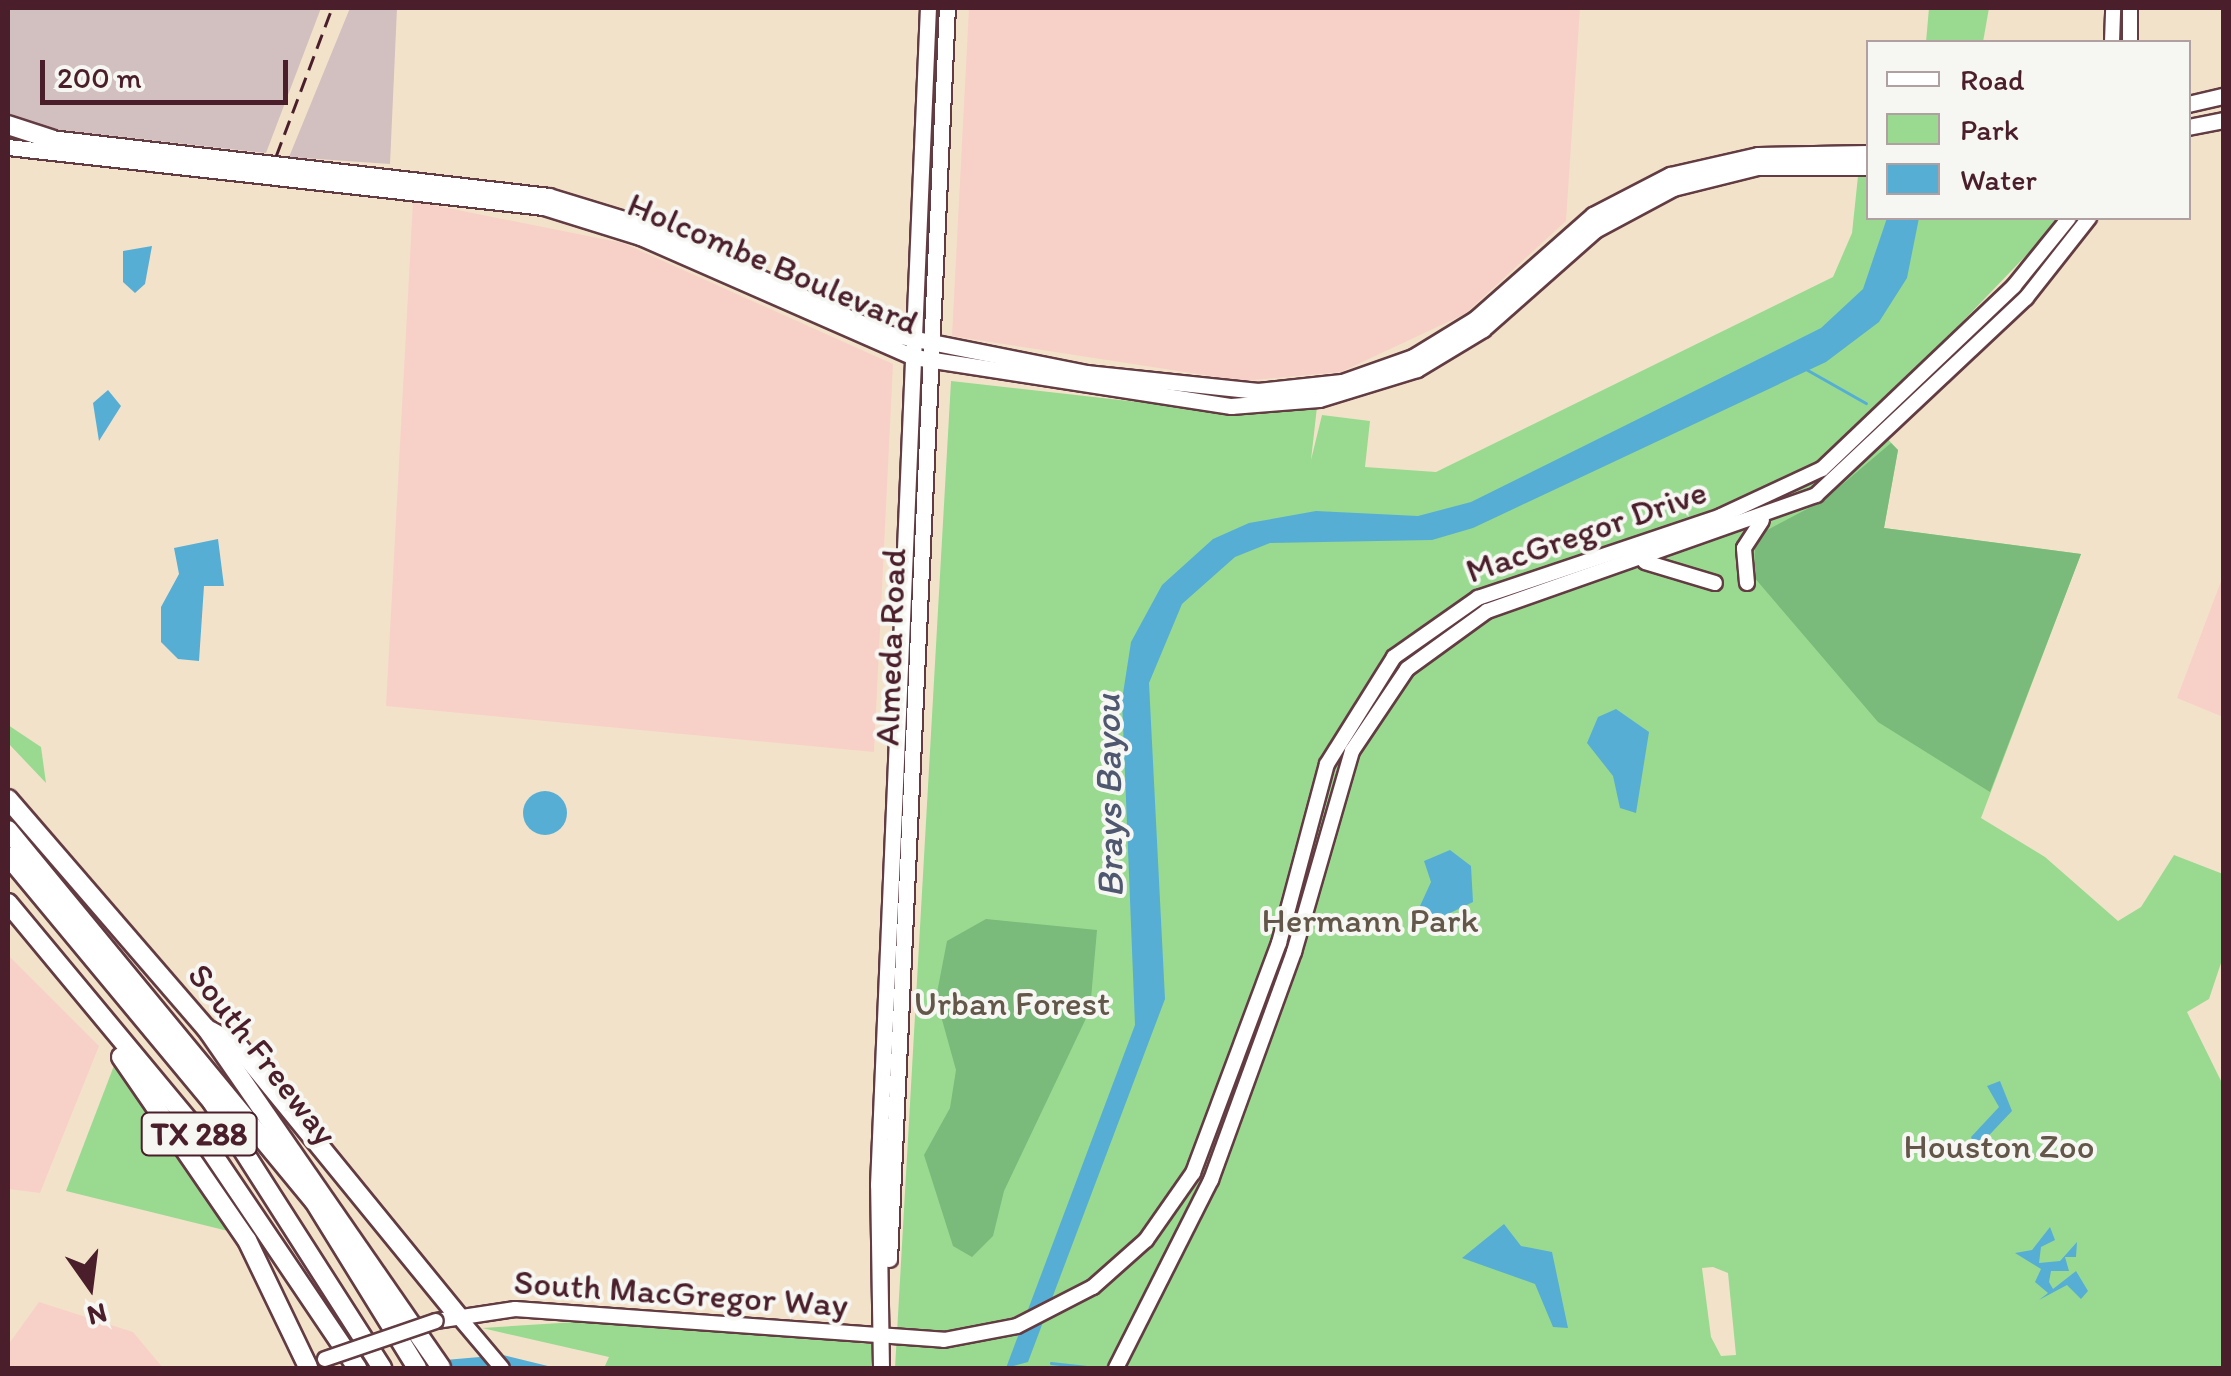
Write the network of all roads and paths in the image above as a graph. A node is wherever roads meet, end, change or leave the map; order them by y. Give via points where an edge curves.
1 (928, 8) edge
2 (947, 8) edge
3 (2113, 8) edge
4 (2130, 8) edge
5 (2112, 40) edge
6 (2130, 40) edge
7 (2224, 96) edge
8 (2191, 103) edge
9 (2224, 120) edge
10 (8, 125) edge
11 (2191, 127) edge
12 (8, 134) edge
13 (51, 138) junction
14 (8, 146) edge
15 (1866, 160) edge
16 (2068, 220) edge
17 (2088, 220) edge
18 (920, 347) junction
19 (931, 361) junction
20 (1331, 390) junction
21 (1764, 518) junction
22 (1634, 562) junction
23 (1715, 583) dead end
24 (1746, 583) dead end
25 (901, 610) junction
26 (920, 612) junction
27 (1338, 740) junction
28 (1352, 751) junction
29 (8, 799) edge
30 (8, 830) edge
31 (8, 856) edge
32 (8, 903) edge
33 (42, 947) junction
34 (887, 987) junction
35 (906, 988) junction
36 (206, 1028) junction
37 (1193, 1173) junction
38 (1211, 1180) junction
39 (884, 1288) junction
40 (396, 1311) junction
41 (464, 1323) junction
42 (883, 1338) junction
43 (312, 1366) edge
44 (356, 1368) edge
45 (382, 1368) edge
46 (418, 1368) edge
47 (441, 1368) edge
48 (502, 1368) edge
49 (881, 1368) edge
50 (1116, 1368) edge

1 - 18 main road, Almeda Road
2 - 18 main road, Almeda Road
3 - 5 main road
4 - 6 main road
7 - 8 main road
9 - 11 main road
10 - 13 highway
12 - 13 main road, Holcombe Boulevard
13 - 18 main road, Holcombe Boulevard via 548,196 644,225 818,308
14 - 18 main road, Holcombe Boulevard via 544,207 640,236
15 - 20 main road, Holcombe Boulevard via 1741,170 1641,202 1446,346
16 - 27 main road, MacGregor Drive via 2034,266 1878,420 1781,493 1452,611 1394,657
17 - 21 main road, MacGregor Drive via 2049,274 1890,432 1832,484
18 - 19 main road, Almeda Road
18 - 20 main road, Holcombe Boulevard via 1212,388
18 - 25 main road, Almeda Road
19 - 20 main road, Holcombe Boulevard via 1217,404
19 - 26 main road, Almeda Road
21 - 22 main road, MacGregor Drive
21 - 24 main road via 1744,548
22 - 23 main road
22 - 28 main road, MacGregor Drive via 1464,623 1407,669
25 - 26 main road
25 - 34 main road, Almeda Road
26 - 35 main road, Almeda Road
27 - 28 main road
27 - 37 main road, MacGregor Drive via 1270,972
28 - 38 main road, MacGregor Drive via 1294,952
29 - 36 highway, South Freeway / TX 288
30 - 40 highway via 214,1072
31 - 45 highway via 212,1102
32 - 33 highway, TX 288
33 - 43 highway via 247,1240
33 - 44 highway, TX 288 via 198,1132
34 - 35 main road
34 - 39 main road, Almeda Road
35 - 39 main road, Almeda Road
36 - 40 highway, South Freeway / TX 288
36 - 41 highway via 238,1046
37 - 38 main road
37 - 42 main road, MacGregor Drive via 1146,1240 1093,1287 986,1335
38 - 50 main road, MacGregor Drive
39 - 42 main road, Almeda Road
40 - 46 highway
40 - 47 highway, South Freeway / TX 288
41 - 42 main road, South MacGregor Way via 515,1309
41 - 43 main road, South MacGregor Way, bridge via 436,1321
41 - 48 main road
42 - 49 main road, Almeda Road

